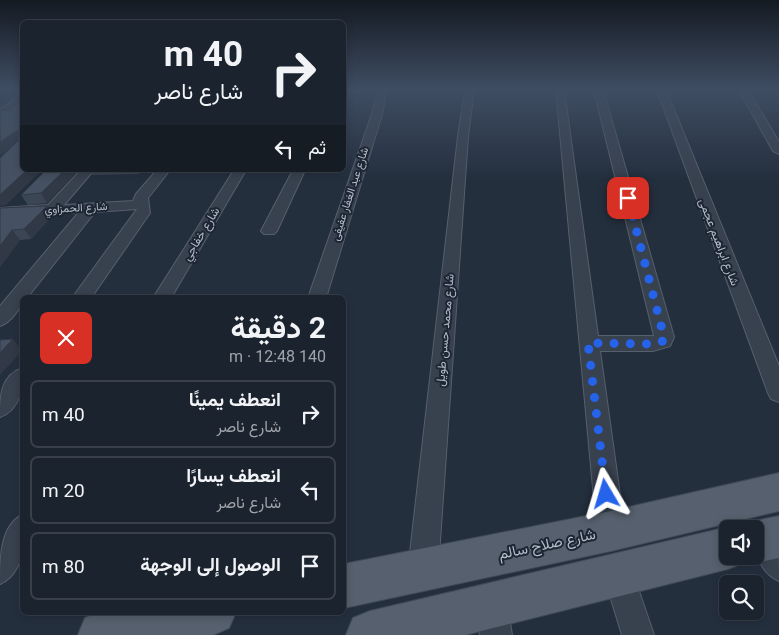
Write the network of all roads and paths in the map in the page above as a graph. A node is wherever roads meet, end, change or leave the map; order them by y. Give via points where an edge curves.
1 (375, 120) edge
2 (466, 120) edge
3 (563, 120) edge
4 (606, 120) edge
5 (673, 120) edge
6 (761, 120) edge
7 (779, 151) edge
8 (86, 172) edge
9 (162, 172) edge
10 (239, 172) edge
11 (298, 172) edge
12 (24, 198) edge
13 (142, 205) junction
14 (90, 208) junction
15 (51, 210) junction
16 (5, 212) edge
17 (268, 231) dead end
18 (83, 295) edge
19 (164, 295) edge
20 (318, 295) edge
21 (0, 319) edge
22 (588, 343) junction
23 (20, 380) edge
24 (779, 393) edge
25 (0, 407) edge
26 (779, 492) edge
27 (611, 531) junction
28 (20, 533) edge
29 (719, 554) edge
30 (0, 569) edge
31 (423, 570) junction
32 (618, 574) junction
33 (346, 586) edge
34 (199, 615) edge
35 (494, 620) edge
36 (102, 635) edge
37 (370, 635) edge
38 (638, 635) edge

1 - 20 street, شارع عبد الغفار عفيفى
2 - 31 street, شارع محمد حسن طويل
3 - 22 street
4 - 22 street via 664,337 663,341 653,344
5 - 24 street, شارع ابراهيم عجمى
6 - 7 street
8 - 15 street
9 - 13 street via 141,197
10 - 19 street, شارع خفاجي
11 - 17 street
12 - 16 street
13 - 14 street, شارع الحمزاوي
13 - 18 street via 143,213
14 - 15 street, شارع الحمزاوي
14 - 21 street
15 - 16 street, شارع الحمزاوي
22 - 27 street
23 - 25 street
26 - 27 main road, شارع صلاح سالم
27 - 31 main road, شارع صلاح سالم
28 - 30 street
29 - 32 main road
31 - 33 main road, شارع صلاح سالم
32 - 35 main road
32 - 38 street
34 - 36 main road
35 - 37 main road

